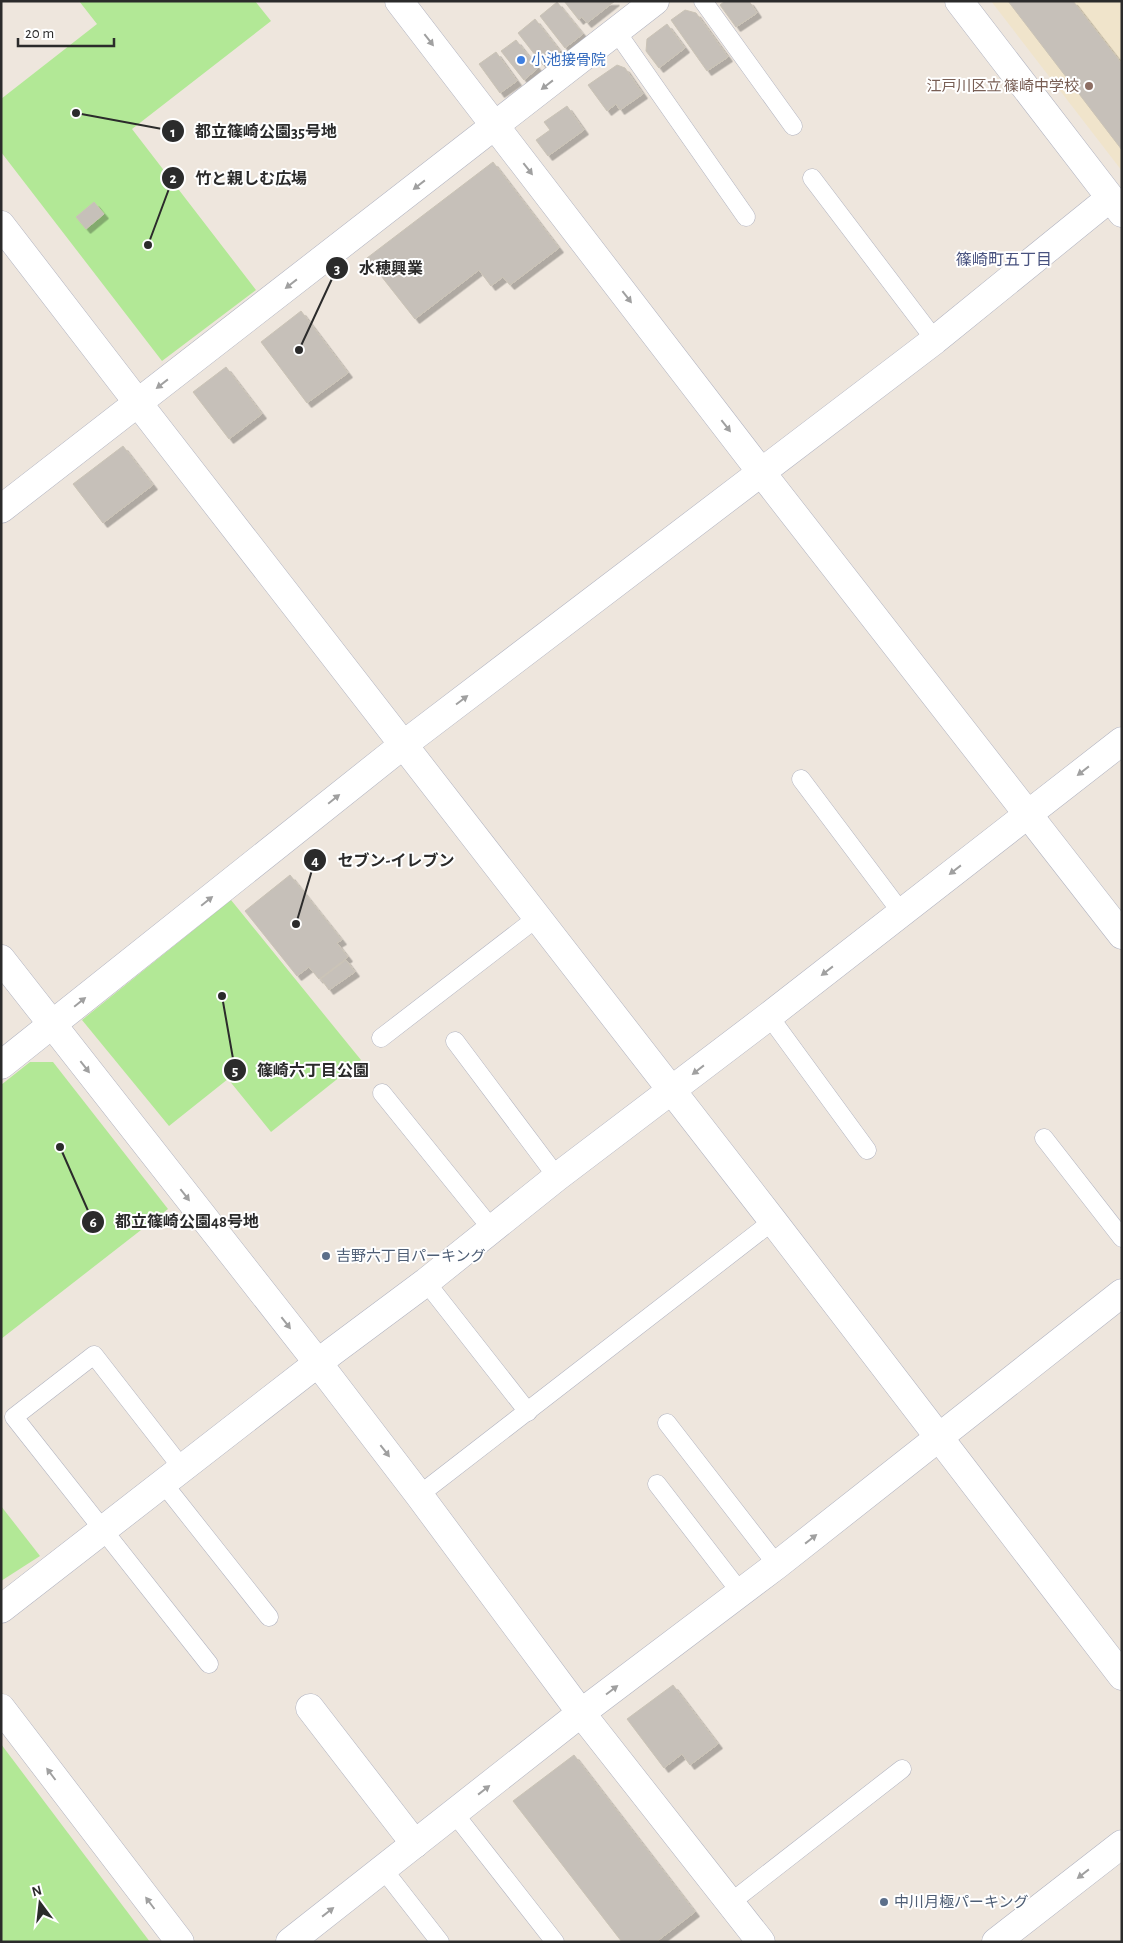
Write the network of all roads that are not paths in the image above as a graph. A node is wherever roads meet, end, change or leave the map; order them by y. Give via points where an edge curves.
1 (399, 1) edge
2 (655, 1) edge
3 (703, 1) edge
4 (958, 1) edge
5 (616, 31) junction
6 (496, 126) junction
7 (792, 126) dead end
8 (812, 178) dead end
9 (1116, 206) edge
10 (746, 217) dead end
11 (1, 225) edge
12 (936, 340) junction
13 (138, 403) junction
14 (761, 472) junction
15 (1, 509) edge
16 (1122, 741) edge
17 (403, 745) junction
18 (800, 779) dead end
19 (1028, 814) junction
20 (901, 912) junction
21 (538, 918) junction
22 (1122, 935) edge
23 (1, 959) edge
24 (769, 1016) junction
25 (51, 1025) junction
26 (381, 1038) dead end
27 (455, 1041) dead end
28 (1, 1066) edge
29 (672, 1091) junction
30 (382, 1092) dead end
31 (1044, 1138) dead end
32 (867, 1150) dead end
33 (557, 1177) junction
34 (773, 1221) junction
35 (490, 1228) junction
36 (1122, 1238) edge
37 (426, 1282) junction
38 (1122, 1293) edge
39 (318, 1363) junction
40 (528, 1412) junction
41 (667, 1423) dead end
42 (939, 1437) junction
43 (173, 1476) junction
44 (657, 1484) dead end
45 (419, 1495) junction
46 (103, 1530) junction
47 (777, 1565) junction
48 (741, 1592) junction
49 (1, 1609) edge
50 (269, 1617) dead end
51 (209, 1664) dead end
52 (1122, 1676) edge
53 (1, 1708) edge
54 (310, 1708) dead end
55 (581, 1713) junction
56 (902, 1770) dead end
57 (454, 1813) junction
58 (415, 1844) junction
59 (1122, 1844) edge
60 (383, 1869) junction
61 (730, 1903) junction
62 (180, 1942) edge
63 (290, 1942) edge
64 (440, 1942) edge
65 (555, 1942) edge
66 (761, 1942) edge
67 (996, 1942) edge

1 -> 6 street
2 - 5 street
3 - 7 lane
4 - 9 street
5 -> 6 street
5 - 10 lane
6 -> 13 street
6 -> 14 street
8 - 12 lane
9 - 12 street
11 - 13 street
12 - 14 street
13 - 15 street
13 - 17 street
17 -> 14 street
14 - 19 street
16 -> 19 street
17 - 21 street
25 -> 17 street
18 - 20 lane
19 -> 20 street
19 - 22 street
20 -> 24 street
21 - 26 lane
21 - 29 street
23 - 25 street
24 -> 29 street
24 - 32 lane
25 - 28 street
25 -> 39 street
27 - 33 lane
29 - 33 street
29 - 34 street
30 - 35 lane
31 - 36 lane
33 - 35 street
34 - 40 lane
34 - 42 street
35 - 37 street
37 - 39 street
37 - 40 lane
38 - 42 street
39 - 43 street
39 -> 45 street
40 - 45 lane
41 - 47 lane
47 -> 42 street
42 - 52 street
43 - 46 street
43 - 46 lane via 94,1355 14,1417
43 - 50 lane
44 - 48 lane
45 - 55 street
46 - 49 street
46 - 51 lane
47 - 48 street
55 -> 48 street
62 -> 53 street
54 - 58 street
57 -> 55 street
55 - 61 street
56 - 61 lane
57 - 58 street
57 - 65 lane
58 - 60 street
59 -> 67 street
63 -> 60 street
60 - 64 lane
61 - 66 street

